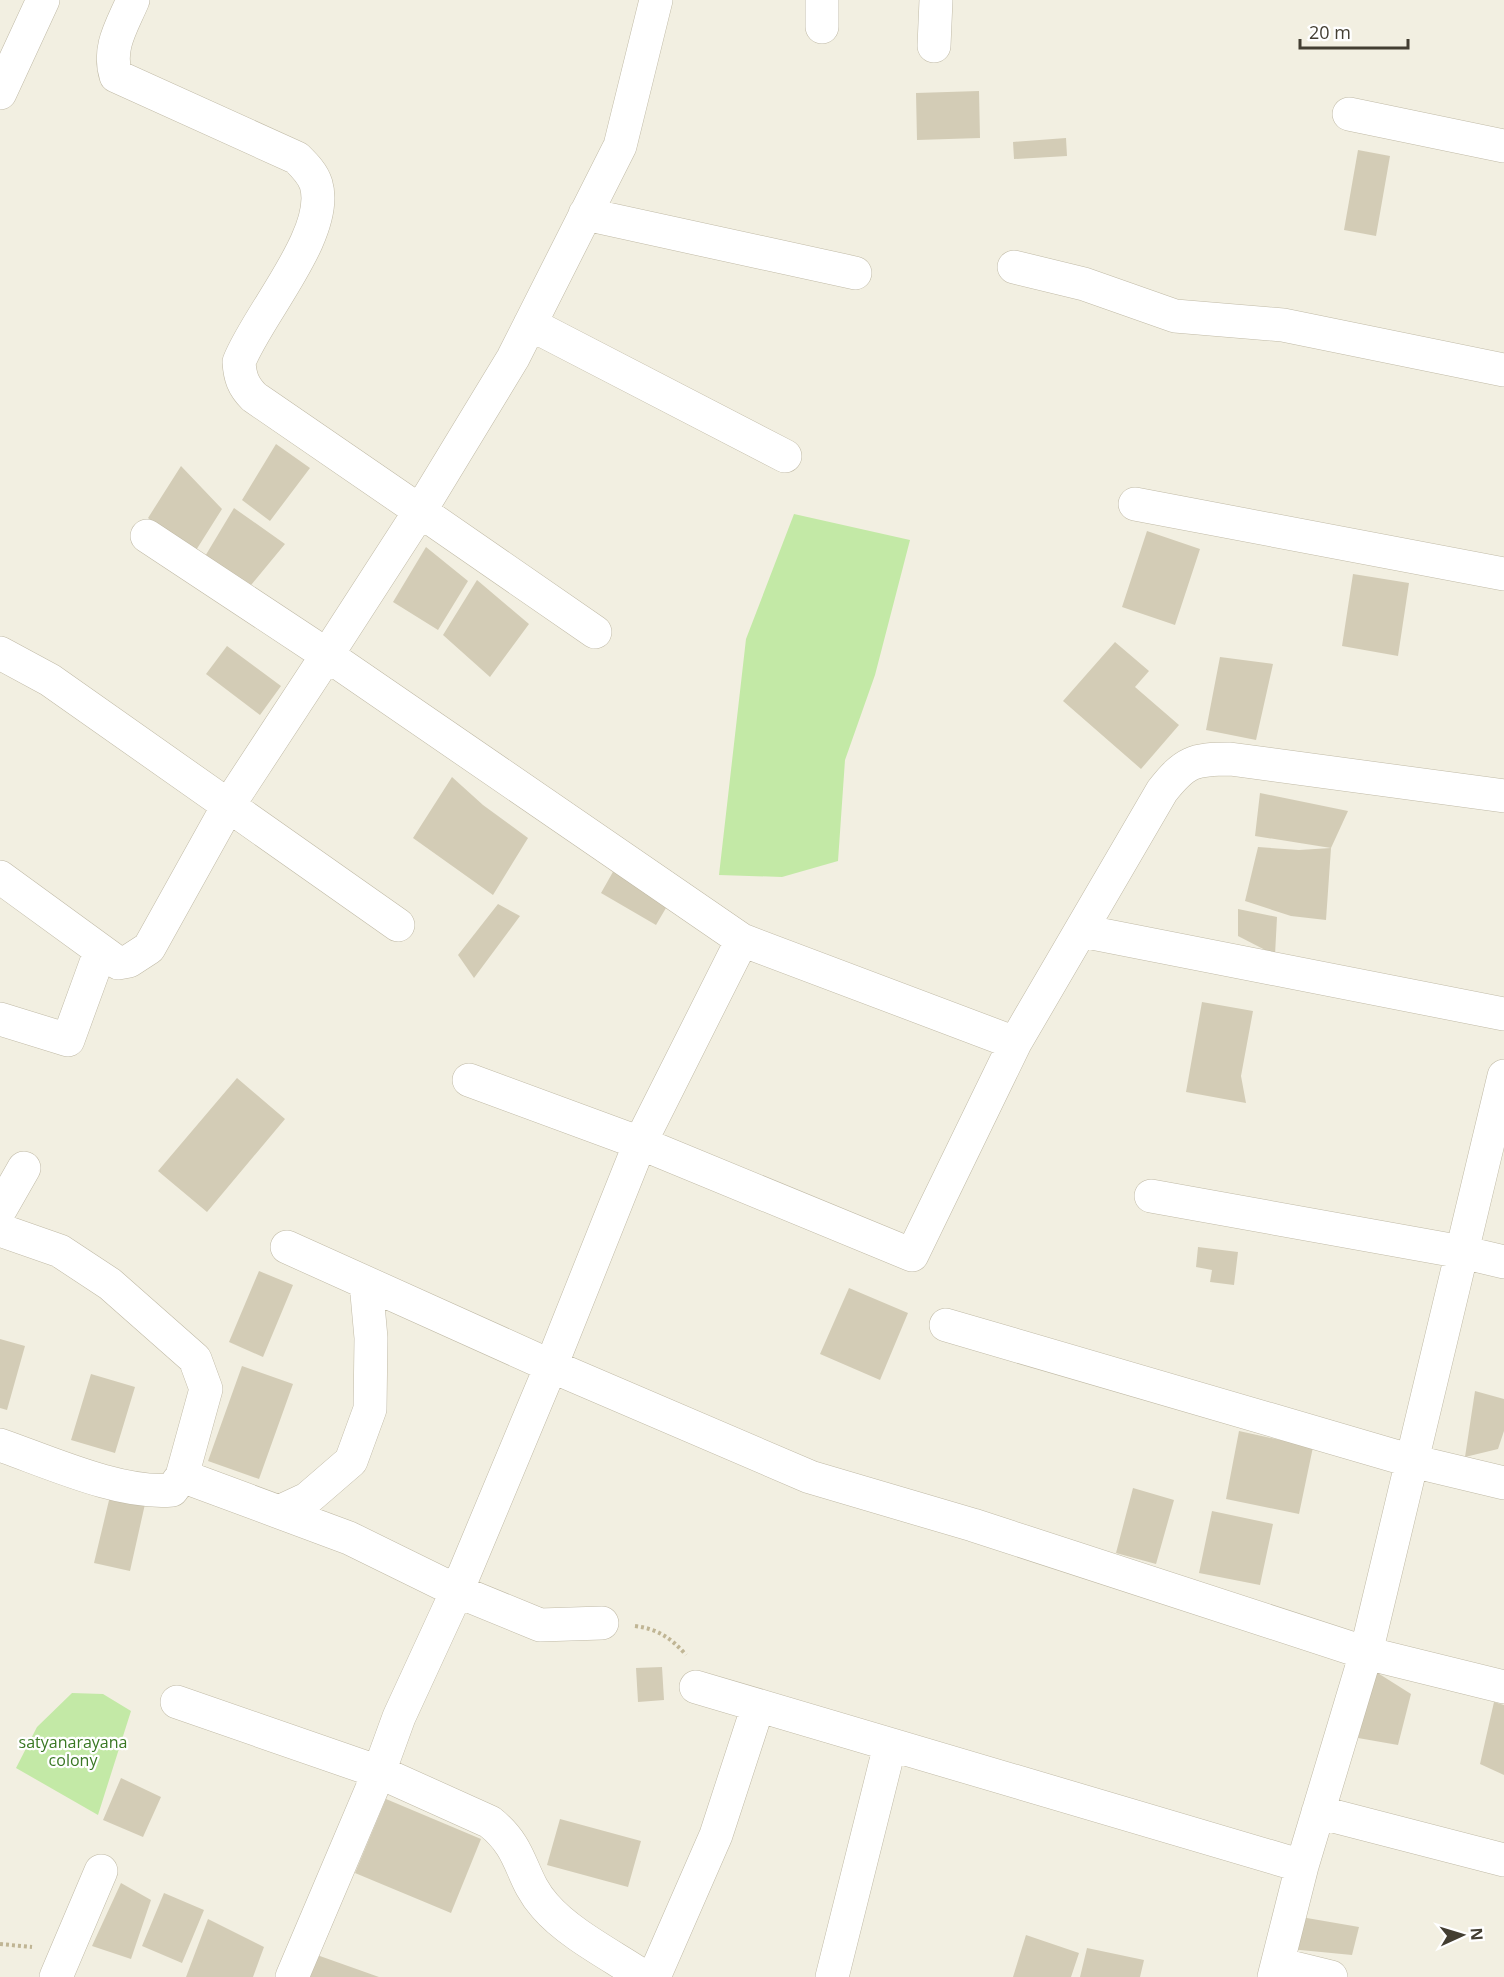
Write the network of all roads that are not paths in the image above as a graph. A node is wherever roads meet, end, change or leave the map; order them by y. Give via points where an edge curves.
1 (43, 0) edge
2 (134, 0) edge
3 (656, 0) edge
4 (936, 0) edge
5 (934, 46) dead end
6 (0, 93) edge
7 (1349, 114) dead end
8 (1504, 147) edge
9 (585, 214) junction
10 (1014, 267) dead end
11 (855, 273) dead end
12 (530, 324) junction
13 (1504, 370) edge
14 (785, 456) dead end
15 (1135, 504) dead end
16 (420, 511) junction
17 (147, 536) dead end
18 (1504, 574) edge
19 (595, 632) dead end
20 (0, 653) edge
21 (327, 655) junction
22 (1504, 796) edge
23 (228, 806) junction
24 (0, 877) edge
25 (398, 925) dead end
26 (1082, 931) junction
27 (742, 940) junction
28 (100, 952) junction
29 (1504, 1014) edge
30 (0, 1019) edge
31 (1015, 1043) junction
32 (1504, 1076) edge
33 (469, 1080) dead end
34 (640, 1143) junction
35 (24, 1168) dead end
36 (1151, 1196) dead end
37 (0, 1210) edge
38 (0, 1230) edge
39 (287, 1247) dead end
40 (1462, 1252) junction
41 (1504, 1262) edge
42 (366, 1283) junction
43 (946, 1325) dead end
44 (551, 1366) junction
45 (0, 1445) edge
46 (1412, 1461) junction
47 (182, 1476) junction
48 (1504, 1483) edge
49 (279, 1512) junction
50 (458, 1591) junction
51 (602, 1623) road end
52 (1366, 1653) junction
53 (696, 1687) road end
54 (1504, 1687) edge
55 (177, 1702) dead end
56 (758, 1706) junction
57 (890, 1744) junction
58 (379, 1772) junction
59 (1318, 1812) junction
60 (1504, 1860) edge
61 (1302, 1866) junction
62 (101, 1871) dead end
63 (1276, 1970) edge
64 (56, 1977) edge
65 (292, 1977) edge
66 (644, 1977) edge
67 (654, 1977) edge
68 (832, 1977) edge
69 (1331, 1977) edge

1 - 6 street
2 - 16 street via 113,47 111,61 116,76 297,158 316,185 313,231 239,362 245,387
3 - 9 street via 620,146
4 - 5 street
7 - 8 street
9 - 11 street
9 - 12 street
10 - 13 street via 1084,284 1175,316 1283,325
12 - 14 street
12 - 16 street
15 - 18 street
16 - 19 street
16 - 21 street
17 - 21 street
20 - 23 street via 50,680
21 - 23 street
21 - 27 street
22 - 26 street via 1230,759 1199,759 1179,769 1162,790
23 - 25 street
23 - 28 street via 149,948 118,963
24 - 28 street
26 - 29 street
26 - 31 street
27 - 31 street
27 - 34 street
28 - 30 street via 68,1040
31 - 34 street via 912,1255
32 - 40 street
33 - 34 street
34 - 44 street
35 - 37 street
36 - 40 street
38 - 47 street via 60,1251 110,1284 195,1359 206,1389
39 - 42 street
40 - 41 street
40 - 46 street
42 - 44 street
42 - 49 street via 371,1338 370,1409 351,1461 307,1499
43 - 46 street
44 - 50 street
44 - 52 street via 810,1477 973,1525
45 - 47 street via 117,1485 153,1492 172,1490
46 - 48 street
46 - 52 street
47 - 49 street
49 - 50 street via 349,1538
50 - 51 street via 540,1625
50 - 58 street via 399,1717
52 - 54 street
52 - 59 street
53 - 56 street
55 - 58 street
56 - 57 street
56 - 67 street via 716,1835
57 - 61 street
57 - 68 street
58 - 65 street
58 - 66 street via 490,1822 516,1849 534,1891 558,1920
59 - 60 street
59 - 61 street
61 - 63 street
62 - 64 street
63 - 69 street

